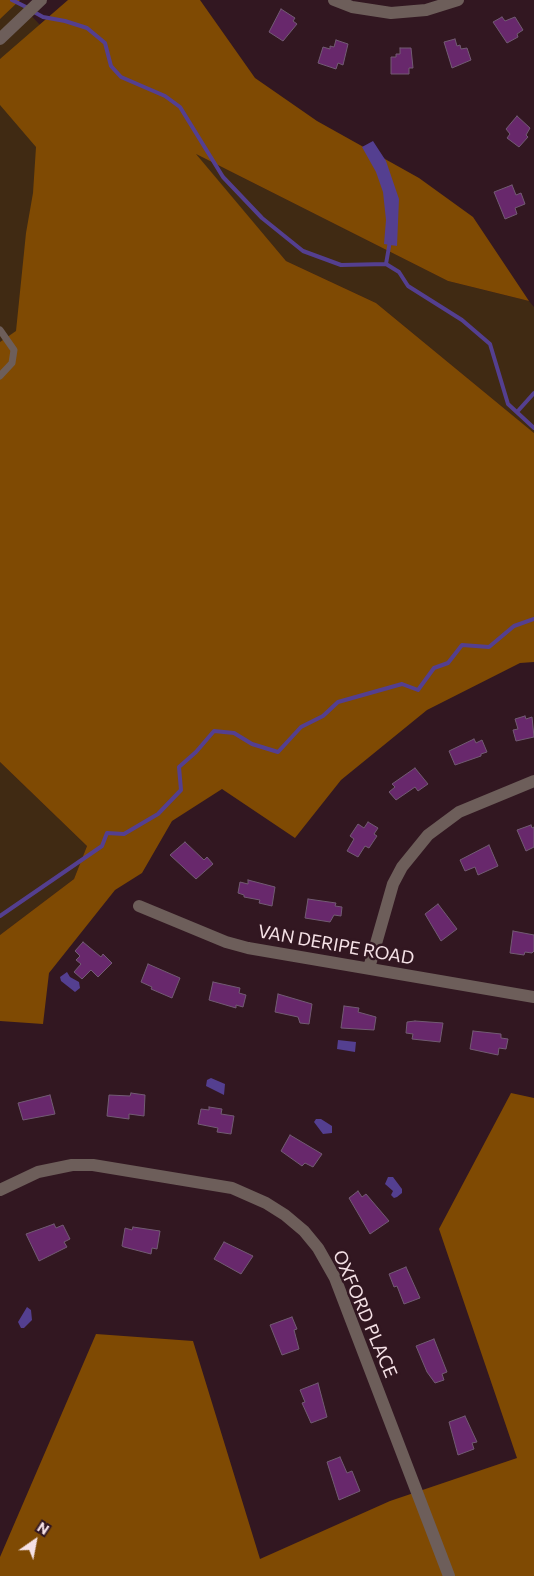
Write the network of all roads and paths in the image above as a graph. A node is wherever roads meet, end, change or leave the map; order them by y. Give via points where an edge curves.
1 (334, 0) edge
2 (458, 0) edge
3 (40, 1) edge
4 (0, 40) edge
5 (0, 330) edge
6 (0, 376) edge
7 (534, 781) edge
8 (138, 906) dead end
9 (369, 968) junction
10 (534, 997) edge
11 (0, 1190) edge
12 (449, 1576) edge

1 - 2 street via 352,7 391,13 426,10
3 - 4 street
5 - 6 lane via 14,350 12,363
7 - 9 street via 459,812 428,835 402,867 393,884
8 - 9 street, VAN DERIPE ROAD via 248,948
9 - 10 street, VAN DERIPE ROAD
11 - 12 street, OXFORD PLACE via 38,1172 93,1164 232,1188 266,1203 304,1231 335,1278

